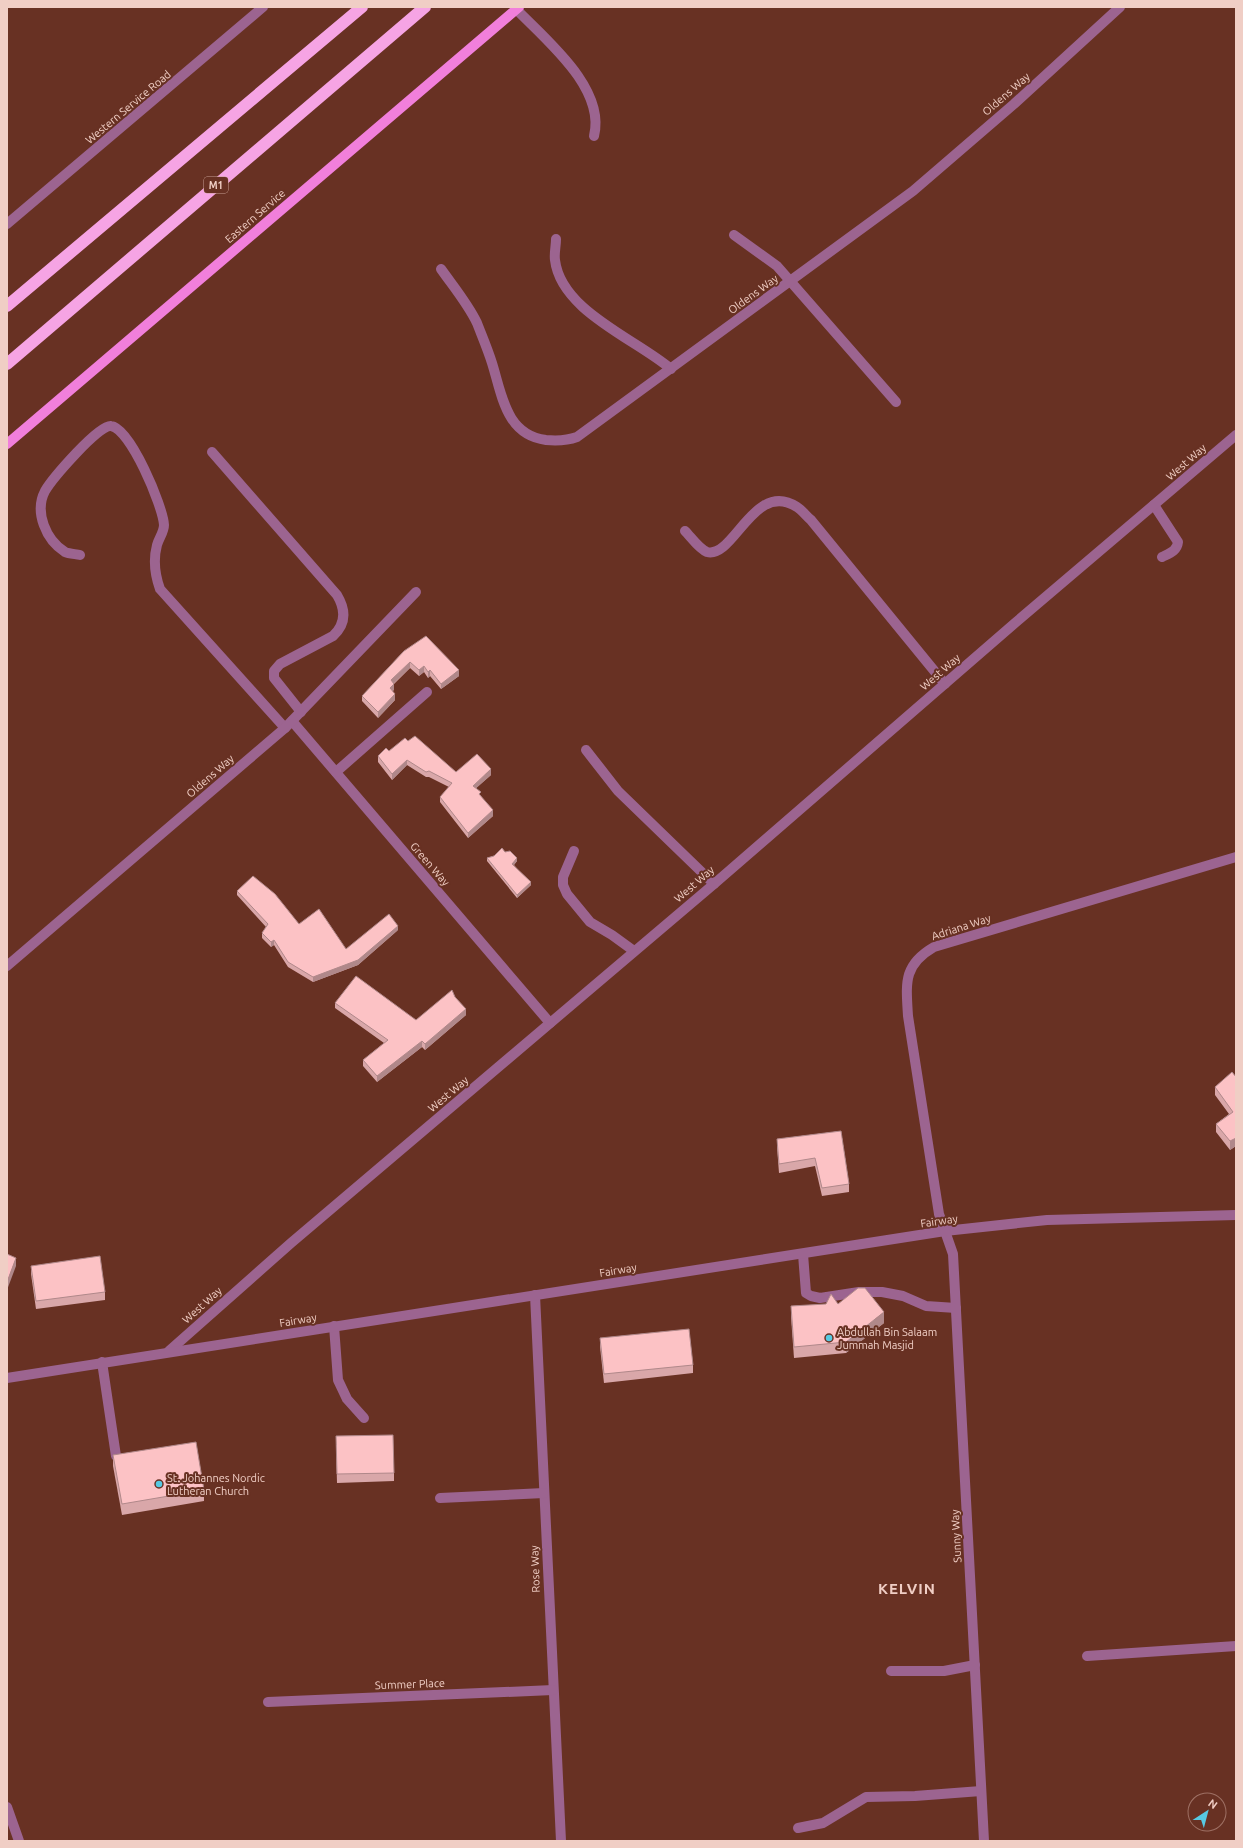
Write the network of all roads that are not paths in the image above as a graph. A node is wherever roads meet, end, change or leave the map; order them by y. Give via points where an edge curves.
1 (263, 7) edge
2 (362, 7) edge
3 (425, 7) edge
4 (1120, 7) edge
5 (518, 8) edge
6 (594, 136) dead end
7 (7, 224) edge
8 (734, 235) dead end
9 (556, 239) dead end
10 (441, 269) dead end
11 (790, 281) junction
12 (7, 306) edge
13 (7, 364) edge
14 (671, 370) junction
15 (896, 402) dead end
16 (1236, 435) edge
17 (7, 444) edge
18 (212, 452) dead end
19 (1154, 505) junction
20 (685, 531) dead end
21 (80, 555) dead end
22 (1162, 557) dead end
23 (416, 592) dead end
24 (946, 684) junction
25 (427, 692) dead end
26 (301, 712) junction
27 (288, 725) junction
28 (586, 750) dead end
29 (336, 772) junction
30 (574, 851) dead end
31 (1236, 857) edge
32 (714, 884) junction
33 (634, 951) junction
34 (7, 966) edge
35 (550, 1023) junction
36 (1236, 1215) edge
37 (946, 1232) junction
38 (803, 1254) junction
39 (535, 1295) junction
40 (956, 1308) junction
41 (334, 1326) junction
42 (169, 1351) junction
43 (102, 1362) junction
44 (7, 1378) edge
45 (364, 1418) dead end
46 (116, 1456) edge
47 (544, 1493) junction
48 (440, 1498) dead end
49 (1236, 1646) edge
50 (1087, 1656) dead end
51 (975, 1665) junction
52 (891, 1671) dead end
53 (553, 1690) junction
54 (268, 1702) dead end
55 (981, 1792) junction
56 (7, 1807) edge
57 (798, 1828) dead end
58 (19, 1841) edge
59 (561, 1841) edge
60 (984, 1841) edge

1 - 7 street, Western Service Road
2 - 12 highway
3 - 13 highway, M1
4 - 11 street, Oldens Way via 913,191
5 - 6 street via 577,73 594,108 597,125
5 - 17 main road, Eastern Service
8 - 11 street via 768,258
9 - 14 street via 555,260 561,279 574,298 592,314
10 - 14 street, Oldens Way via 476,322 492,363 501,396 514,422 529,435 554,440 576,437
11 - 14 street, Oldens Way
11 - 15 street
16 - 19 street, West Way
18 - 26 street via 338,595 343,604 345,617 338,632 280,664 274,671 274,678
19 - 22 street via 1178,542 1178,547 1174,551
19 - 24 street, West Way
20 - 24 street via 703,550 716,551 726,544 758,508 771,502 785,502 798,507
21 - 27 street, Green Way via 66,553 52,540 43,525 41,506 45,492 64,467 98,431 106,426 117,427 129,442 162,512 164,526 154,559 160,589 191,625
23 - 26 street, Oldens Way
24 - 32 street, West Way
25 - 29 street
26 - 27 street, Oldens Way
27 - 29 street, Green Way
27 - 34 street, Oldens Way
28 - 32 street via 618,791
29 - 35 street, Green Way
30 - 33 street via 563,876 563,886 567,894 590,922
31 - 37 street, Adriana Way via 948,942 921,955 911,968 908,979 908,1016 939,1214
32 - 33 street, West Way
33 - 35 street, West Way
35 - 42 street, West Way via 285,1248
36 - 37 street, Fairway via 1047,1220
37 - 38 street, Fairway
37 - 40 street, Sunny Way via 953,1254
38 - 39 street, Fairway
38 - 40 street via 806,1293 810,1296 820,1298 859,1292 882,1292 903,1296 926,1306
39 - 41 street, Fairway
39 - 47 street, Rose Way
40 - 51 street, Sunny Way
41 - 42 street, Fairway
41 - 45 street via 338,1380 347,1399
42 - 43 street, Fairway
43 - 44 street, Fairway
43 - 46 street
47 - 48 street
47 - 53 street, Rose Way
49 - 50 street
51 - 52 street via 944,1671
51 - 55 street, Sunny Way
53 - 54 street, Summer Place
53 - 59 street, Rose Way
55 - 57 street via 866,1796 823,1822
55 - 60 street, Sunny Way
56 - 58 street

